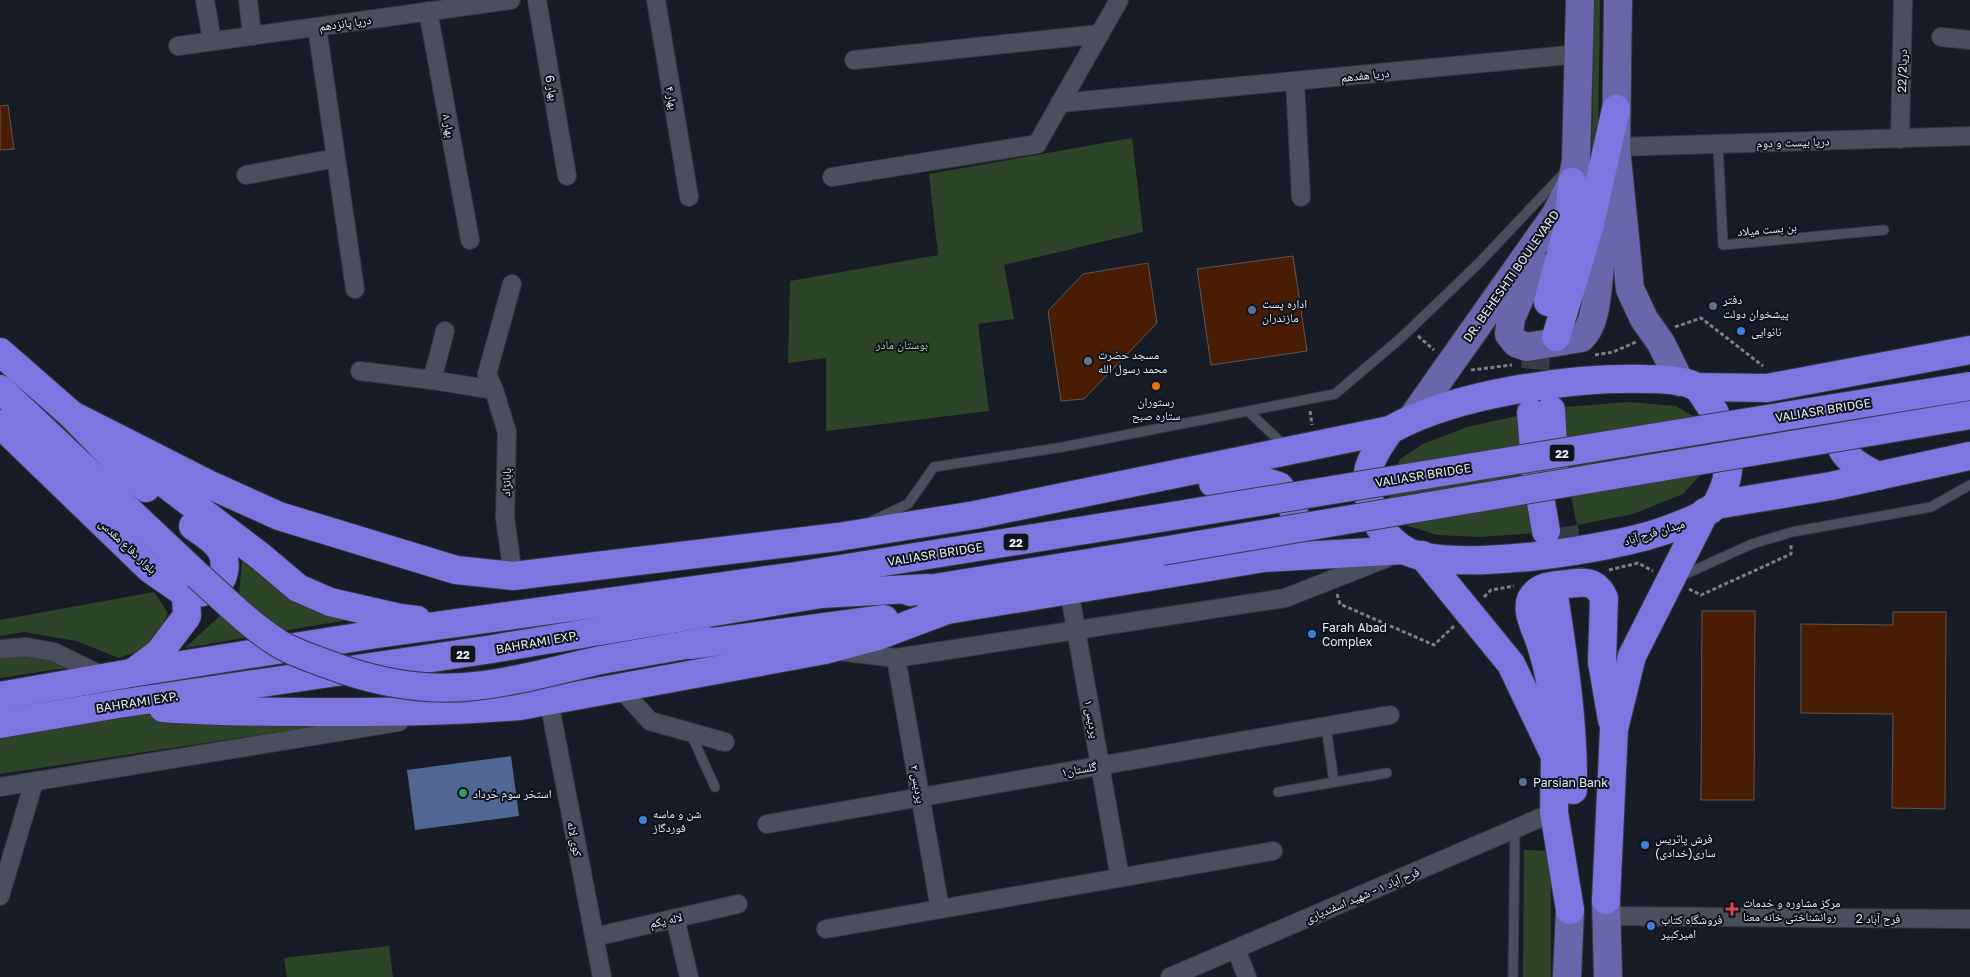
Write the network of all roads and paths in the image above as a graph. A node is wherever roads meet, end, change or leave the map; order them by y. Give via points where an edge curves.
1 (205, 0) edge
2 (248, 0) edge
3 (511, 0) edge
4 (537, 0) edge
5 (656, 0) edge
6 (1119, 0) edge
7 (1580, 0) edge
8 (1618, 0) edge
9 (1903, 4) dead end
10 (428, 12) junction
11 (317, 27) junction
12 (1100, 34) junction
13 (252, 36) junction
14 (1941, 37) dead end
15 (1970, 40) edge
16 (212, 41) junction
17 (178, 46) dead end
18 (1579, 54) junction
19 (854, 60) dead end
20 (1295, 82) junction
21 (1060, 104) junction
22 (1616, 109) junction
23 (1970, 136) edge
24 (1900, 139) junction
25 (1718, 145) junction
26 (1616, 147) junction
27 (336, 158) junction
28 (1574, 171) junction
29 (246, 175) dead end
30 (567, 176) dead end
31 (832, 177) dead end
32 (1621, 193) junction
33 (689, 196) dead end
34 (1301, 197) dead end
35 (1556, 214) junction
36 (1884, 230) dead end
37 (470, 240) dead end
38 (512, 284) dead end
39 (355, 289) dead end
40 (1410, 329) junction
41 (445, 331) dead end
42 (1970, 350) edge
43 (0, 352) edge
44 (1450, 364) junction
45 (1859, 370) junction
46 (360, 371) dead end
47 (432, 380) junction
48 (1688, 385) junction
49 (1970, 386) edge
50 (0, 389) edge
51 (494, 390) junction
52 (1248, 411) junction
53 (1541, 412) tunnel mouth
54 (72, 415) junction
55 (1970, 415) edge
56 (0, 424) edge
57 (1401, 424) junction
58 (1290, 450) junction
59 (1970, 456) edge
60 (1878, 476) junction
61 (1970, 485) edge
62 (1711, 509) junction
63 (975, 515) junction
64 (1555, 529) tunnel mouth
65 (838, 537) junction
66 (1413, 553) junction
67 (1264, 558) junction
68 (513, 576) junction
69 (1672, 580) junction
70 (191, 585) junction
71 (927, 588) junction
72 (1069, 590) junction
73 (588, 604) junction
74 (947, 610) junction
75 (464, 623) junction
76 (1076, 631) junction
77 (690, 646) junction
78 (0, 649) edge
79 (825, 650) junction
80 (896, 658) junction
81 (119, 675) junction
82 (621, 689) junction
83 (0, 696) edge
84 (549, 701) junction
85 (118, 704) junction
86 (470, 710) junction
87 (1390, 715) dead end
88 (0, 724) edge
89 (1326, 726) junction
90 (1614, 729) junction
91 (690, 732) junction
92 (725, 742) dead end
93 (1555, 756) junction
94 (1100, 766) junction
95 (1387, 773) dead end
96 (34, 782) junction
97 (1334, 782) junction
98 (0, 787) edge
99 (715, 787) dead end
100 (1278, 792) dead end
101 (920, 797) junction
102 (1554, 812) junction
103 (768, 824) dead end
104 (1515, 829) junction
105 (1273, 851) dead end
106 (1120, 878) junction
107 (0, 896) edge
108 (738, 904) dead end
109 (1606, 908) junction
110 (940, 909) junction
111 (1570, 910) junction
112 (675, 918) junction
113 (1970, 919) edge
114 (826, 929) dead end
115 (594, 937) junction
116 (1236, 949) junction
117 (600, 975) edge
118 (689, 977) edge
119 (1170, 977) edge
120 (1247, 977) edge
121 (1513, 977) edge
122 (1567, 977) edge
123 (1608, 977) edge

1 - 16 street
2 - 13 street
3 - 10 street, دریا پانزدهم
4 - 30 street, بهار 6
5 - 33 street, بهار ۴
6 - 12 street
7 - 18 main road, DR. BEHESHTI BOULEVARD
8 - 22 main road
9 - 24 street, دریا22/2
10 - 11 street, دریا پانزدهم
10 - 37 street, بهار ۸
11 - 13 street, دریا پانزدهم
11 - 27 street
12 - 19 street
12 - 21 street
13 - 16 street, دریا پانزدهم
14 - 15 street
16 - 17 street, دریا پانزدهم
18 - 20 street, دریا هفدهم
18 - 28 main road, DR. BEHESHTI BOULEVARD
20 - 21 street, دریا هفدهم
20 - 34 street
21 - 31 street via 1037,144
22 - 26 main road
22 - 28 highway via 1589,228 1547,337 1568,227
23 - 24 street, دریا بیست و دوم
24 - 25 street, دریا بیست و دوم
25 - 26 street, دریا بیست و دوم
25 - 36 lane, بن بست میلاد via 1723,245
26 - 32 main road
27 - 29 street
27 - 39 street
28 - 35 main road, DR. BEHESHTI BOULEVARD
28 - 40 lane
32 - 35 main road via 1602,250 1587,333 1572,341 1526,347 1516,343 1510,334 1511,318
32 - 48 main road via 1630,289 1644,319
35 - 44 main road, DR. BEHESHTI BOULEVARD
38 - 51 street, بابانژاد via 487,374
40 - 44 path
40 - 52 lane via 1335,394
41 - 47 street
42 - 45 highway
43 - 54 highway
44 - 57 main road, DR. BEHESHTI BOULEVARD
45 - 48 highway via 1767,388
45 - 60 highway via 1841,390 1833,416 1837,442 1854,464
46 - 47 street
47 - 51 street
48 - 57 highway via 1668,379 1609,379 1517,390 1465,402
48 - 62 highway via 1717,414 1729,448 1728,479
49 - 73 highway, VALIASR BRIDGE / 22, bridge via 877,564
50 - 70 highway
51 - 68 street, بابانژاد via 507,432 505,517
52 - 58 lane
52 - 65 lane via 1063,447 934,467 908,504
53 - 64 highway via 1536,473
54 - 68 highway via 278,516 456,570
54 - 70 highway via 126,471 218,545 225,558 220,582 199,594
54 - 75 highway via 181,495 298,588 330,602 373,613
55 - 71 highway, 22, bridge
56 - 70 highway, بلوار دفاع مقدس via 150,569
57 - 58 highway
57 - 66 highway via 1375,453 1366,472 1368,500 1379,527
58 - 63 highway
59 - 60 highway, میدان فرح آباد
60 - 62 highway, میدان فرح آباد
61 - 69 lane via 1931,507 1792,532 1752,544
62 - 66 highway, میدان فرح آباد via 1688,522 1657,533 1533,556 1469,561
62 - 69 highway
63 - 65 highway
63 - 67 highway via 1250,477 1279,486 1290,500 1295,516 1288,540 1278,551
65 - 68 highway
65 - 73 highway
66 - 67 highway, میدان فرح آباد
66 - 76 street via 1285,598
66 - 93 highway via 1511,664
67 - 72 highway, میدان فرح آباد
69 - 90 highway via 1632,656
70 - 77 highway, bridge via 279,644 352,674 405,685 475,686 601,660
70 - 81 highway via 187,616 159,654
71 - 77 highway
71 - 85 highway, BAHRAMI EXP. / 22 via 821,594 486,650
72 - 74 highway, میدان فرح آباد
72 - 76 street, پردیس ۱
73 - 75 highway, 22
74 - 77 highway
74 - 79 highway via 878,636
75 - 81 highway, 22
76 - 80 street
76 - 94 street, پردیس ۱
78 - 81 street via 26,646 54,652
79 - 80 street
79 - 82 highway
80 - 101 street, پردیس ۲
81 - 83 highway, 22
82 - 84 highway
82 - 91 street via 650,721
84 - 86 highway
84 - 115 street, کوی لاله
85 - 86 highway via 202,711
85 - 88 highway, BAHRAMI EXP. / 22
86 - 96 street
87 - 89 street, گلستان۱
89 - 94 street, گلستان۱
89 - 97 lane
90 - 93 highway via 1602,662 1604,598 1600,589 1583,582 1545,587 1531,599 1530,610 1548,665 1555,721
90 - 109 highway
91 - 92 street
91 - 99 lane
93 - 102 highway
94 - 101 street, گلستان۱
94 - 106 street, پردیس ۱
95 - 97 lane
96 - 98 street
96 - 107 street
97 - 100 lane
101 - 103 street, گلستان۱
101 - 110 street, پردیس ۲
102 - 104 street, فرح آباد ۱ - شهید اسفندیاری
102 - 111 highway
104 - 116 street, فرح آباد ۱ - شهید اسفندیاری
104 - 121 lane
105 - 106 street
106 - 110 street
108 - 112 street, لاله یکم
109 - 111 highway via 1588,689 1564,594 1574,750
109 - 113 street, فرح آباد 2
109 - 123 main road
110 - 114 street
111 - 122 main road
112 - 115 street, لاله یکم
112 - 118 street
115 - 117 street, کوی لاله
116 - 119 street, فرح آباد ۱ - شهید اسفندیاری
116 - 120 street

